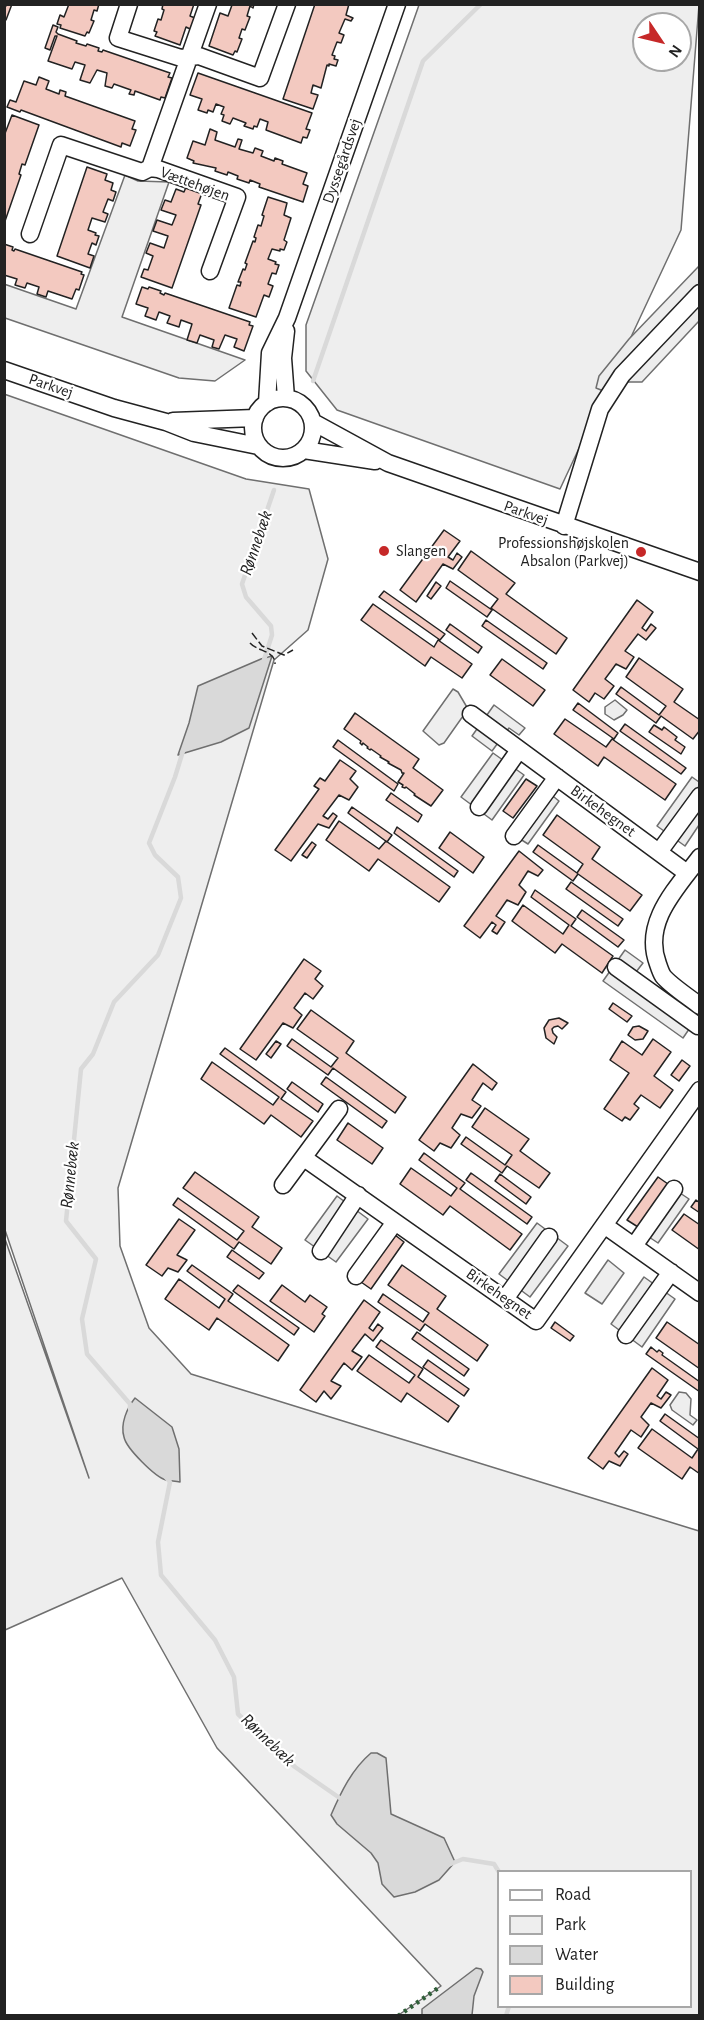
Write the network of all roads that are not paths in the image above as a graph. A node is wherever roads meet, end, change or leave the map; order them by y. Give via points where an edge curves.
1 (129, 4) edge
2 (208, 4) edge
3 (287, 4) edge
4 (397, 4) edge
5 (189, 58) junction
6 (150, 168) junction
7 (30, 234) dead end
8 (210, 271) dead end
9 (699, 293) edge
10 (287, 318) junction
11 (4, 370) edge
12 (286, 398) junction
13 (267, 403) junction
14 (255, 418) junction
15 (166, 422) junction
16 (313, 422) junction
17 (258, 446) junction
18 (304, 450) junction
19 (388, 463) junction
20 (564, 526) junction
21 (699, 572) edge
22 (471, 714) dead end
23 (519, 750) junction
24 (557, 777) junction
25 (699, 796) edge
26 (479, 807) dead end
27 (514, 836) dead end
28 (659, 852) junction
29 (699, 857) edge
30 (687, 873) junction
31 (616, 967) dead end
32 (663, 976) junction
33 (652, 993) junction
34 (699, 1006) edge
35 (699, 1025) edge
36 (699, 1090) edge
37 (339, 1109) dead end
38 (304, 1158) junction
39 (283, 1185) dead end
40 (674, 1190) dead end
41 (358, 1196) junction
42 (395, 1222) junction
43 (604, 1224) junction
44 (549, 1237) dead end
45 (634, 1246) junction
46 (321, 1251) dead end
47 (670, 1272) junction
48 (356, 1275) dead end
49 (699, 1293) edge
50 (505, 1299) junction
51 (626, 1335) dead end

1 - 5 street via 118,38
2 - 5 street, Vættehøjen
3 - 5 street via 260,78 199,56
4 - 10 street, Dyssegårdsvej
5 - 6 street, Vættehøjen
6 - 7 street, Vættehøjen via 142,171 61,145
6 - 8 street, Vættehøjen via 237,197
9 - 20 street via 622,375 600,410
10 - 12 street, Dyssegårdsvej via 283,358
10 - 13 street, Dyssegårdsvej via 270,353
11 - 15 street, Parkvej
12 - 13 street
12 - 16 street via 301,403
13 - 14 street
14 - 15 street, Parkvej
14 - 17 street via 253,432
15 - 17 street, Parkvej via 194,433
16 - 18 street via 312,437
16 - 19 street, Parkvej
17 - 18 street via 269,456 284,459
18 - 19 street, Parkvej
19 - 20 street, Parkvej
20 - 21 street, Parkvej
22 - 23 street, Birkehegnet
23 - 24 street, Birkehegnet
23 - 26 street
24 - 27 street
24 - 28 street, Birkehegnet
25 - 28 street
28 - 30 street, Birkehegnet
29 - 30 street
30 - 32 street via 665,903 656,925 653,943
31 - 33 street
32 - 33 street
32 - 34 street
33 - 35 street
36 - 43 street, Birkehegnet
37 - 38 street
38 - 39 street
38 - 41 street, Birkehegnet
40 - 45 street
41 - 42 street, Birkehegnet
41 - 46 street
42 - 48 street
42 - 50 street, Birkehegnet
43 - 45 street
43 - 50 street, Birkehegnet via 536,1321
44 - 50 street
45 - 47 street
47 - 49 street
47 - 51 street

